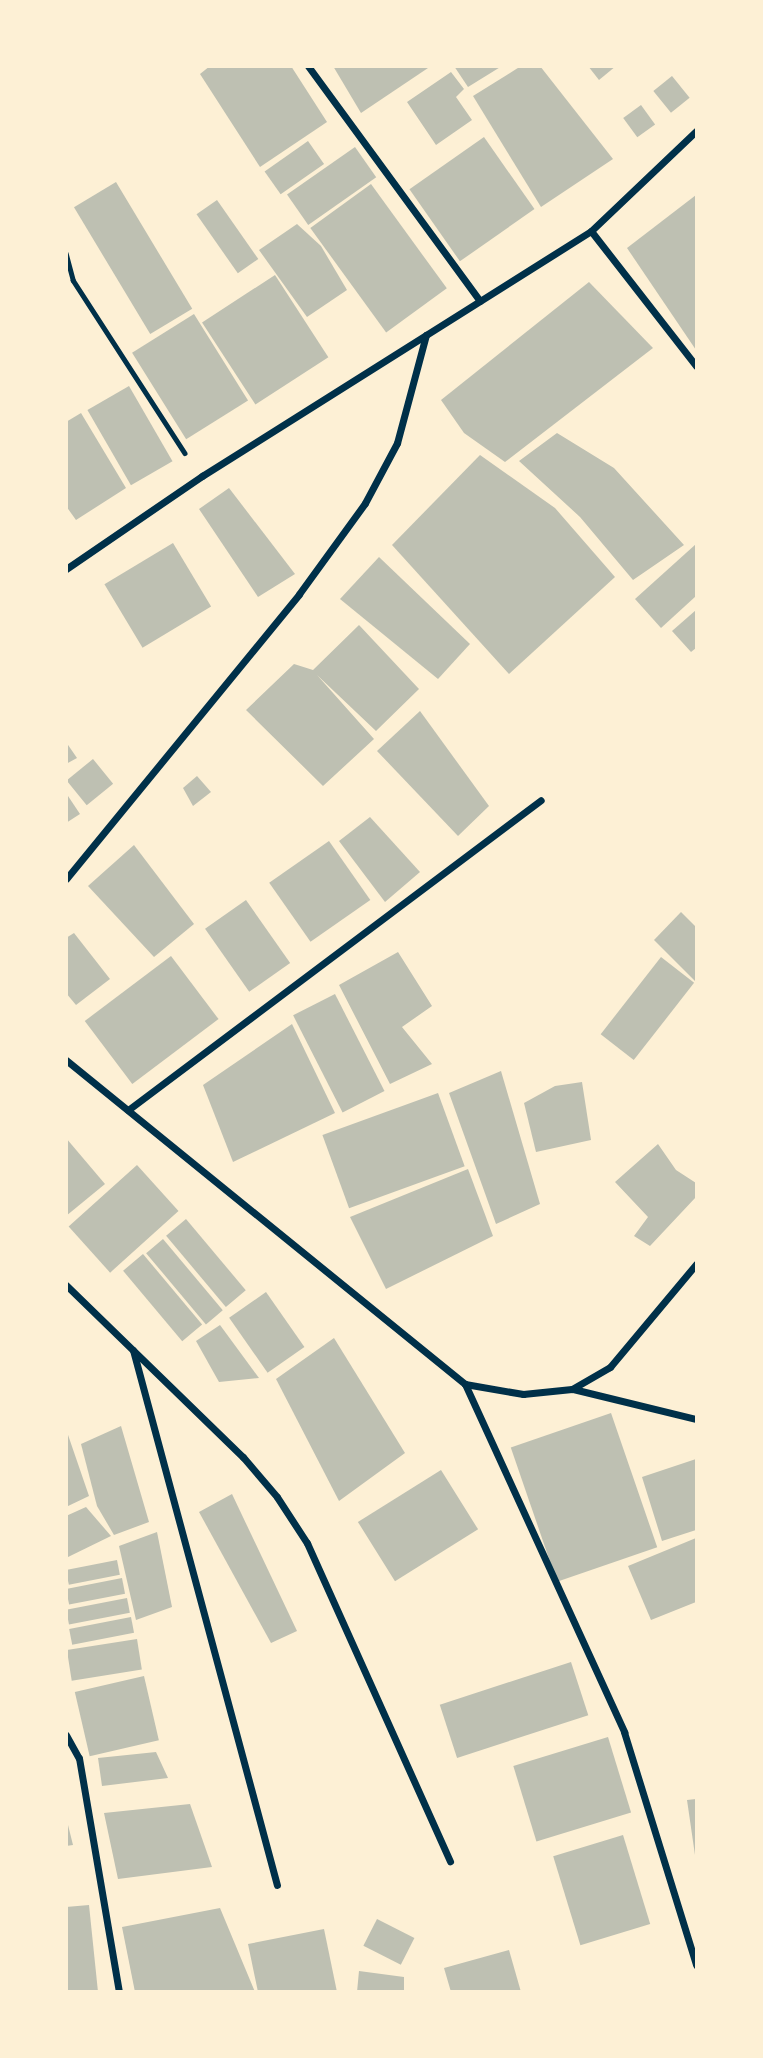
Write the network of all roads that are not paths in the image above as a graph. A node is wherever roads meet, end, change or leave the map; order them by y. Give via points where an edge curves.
1 (308, 66) edge
2 (696, 131) edge
3 (591, 231) junction
4 (480, 301) junction
5 (426, 334) junction
6 (696, 366) edge
7 (66, 569) edge
8 (541, 800) dead end
9 (66, 879) edge
10 (66, 1060) edge
11 (128, 1110) junction
12 (696, 1264) edge
13 (66, 1285) edge
14 (132, 1349) junction
15 (465, 1384) junction
16 (572, 1389) junction
17 (696, 1419) edge
18 (66, 1735) edge
19 (450, 1861) dead end
20 (277, 1885) dead end
21 (696, 1965) edge
22 (119, 1992) edge

1 - 4 street
2 - 3 street
3 - 4 street
3 - 6 street
4 - 5 street
5 - 7 street via 202,476
5 - 9 street via 397,443 365,503 299,594
8 - 11 street
10 - 11 street
11 - 15 street
12 - 16 street via 610,1367
13 - 14 street
14 - 19 street via 243,1457 307,1543
14 - 20 street
15 - 16 street via 523,1394
15 - 21 street via 624,1732
16 - 17 street
18 - 22 street via 79,1758

